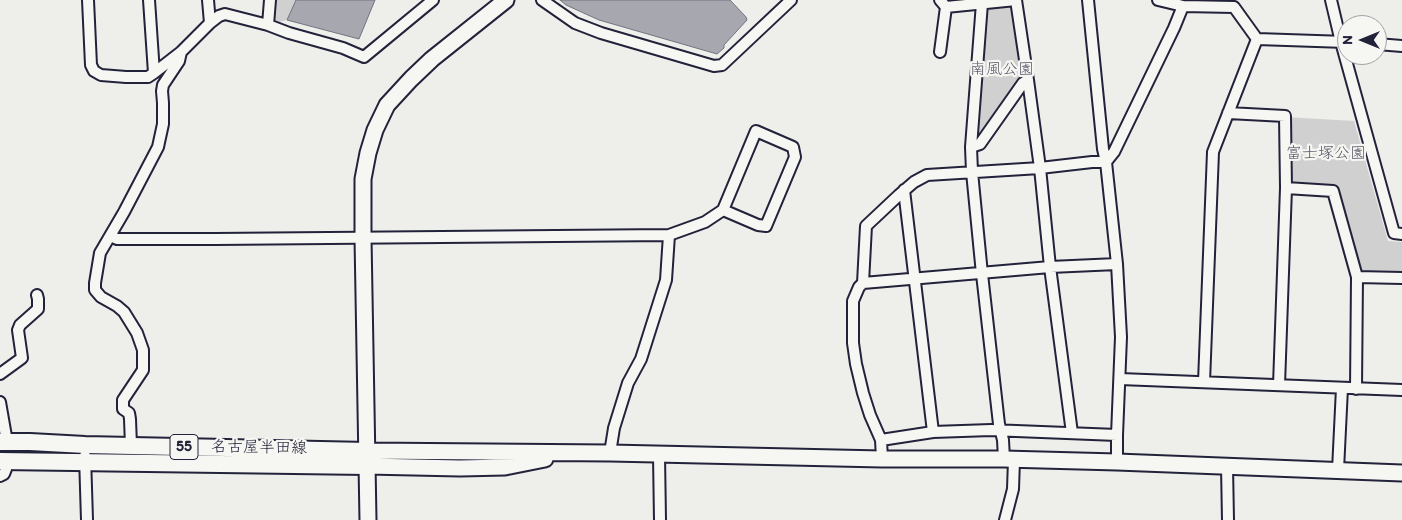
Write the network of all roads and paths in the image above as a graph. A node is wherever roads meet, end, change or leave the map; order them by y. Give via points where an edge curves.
1 (88, 0) edge
2 (149, 0) edge
3 (208, 0) edge
4 (270, 0) edge
5 (433, 0) edge
6 (506, 0) edge
7 (542, 0) edge
8 (791, 0) edge
9 (1016, 0) edge
10 (1088, 0) edge
11 (1158, 0) edge
12 (1332, 0) edge
13 (943, 3) edge
14 (982, 3) junction
15 (1236, 4) edge
16 (1183, 6) junction
17 (1337, 18) edge
18 (210, 23) junction
19 (268, 25) junction
20 (1257, 39) junction
21 (1337, 42) edge
22 (1387, 45) edge
23 (1402, 46) edge
24 (181, 52) junction
25 (940, 52) dead end
26 (1350, 65) edge
27 (154, 73) junction
28 (1028, 80) junction
29 (1228, 113) junction
30 (971, 147) junction
31 (1106, 162) junction
32 (1040, 168) junction
33 (972, 172) junction
34 (1286, 188) junction
35 (904, 190) junction
36 (722, 210) junction
37 (1402, 234) edge
38 (669, 235) junction
39 (110, 236) junction
40 (364, 238) junction
41 (1117, 264) junction
42 (1050, 267) junction
43 (982, 274) junction
44 (1357, 277) junction
45 (1402, 278) edge
46 (916, 279) junction
47 (863, 283) junction
48 (36, 295) dead end
49 (0, 374) edge
50 (1120, 379) junction
51 (1204, 382) junction
52 (1278, 385) junction
53 (1342, 388) junction
54 (1356, 389) junction
55 (1402, 390) edge
56 (0, 402) edge
57 (1002, 431) junction
58 (933, 432) junction
59 (1072, 433) junction
60 (1117, 435) junction
61 (881, 440) junction
62 (4, 442) edge
63 (85, 445) junction
64 (131, 446) junction
65 (604, 453) junction
66 (659, 454) junction
67 (368, 458) junction
68 (882, 459) junction
69 (1009, 460) junction
70 (1117, 462) junction
71 (85, 463) junction
72 (2, 466) edge
73 (1227, 466) junction
74 (1338, 470) junction
75 (1402, 473) edge
76 (86, 520) edge
77 (368, 520) edge
78 (660, 520) edge
79 (1005, 520) edge
80 (1228, 520) edge

1 - 27 street via 94,71 101,76 126,77
2 - 27 street
3 - 18 street
4 - 19 street
5 - 19 street via 364,57
6 - 40 street via 432,59 387,105 368,153 364,179
7 - 8 street via 575,23 602,34 714,66 722,65
9 - 14 street
9 - 28 street
10 - 31 street
11 - 16 street
12 - 17 street
13 - 14 street
13 - 25 street
14 - 30 street
15 - 16 street
15 - 20 street
16 - 31 street via 1114,152
18 - 19 street via 225,14
18 - 24 street
20 - 21 street
20 - 29 street
22 - 23 street
24 - 27 street
24 - 39 street via 180,61 163,85 163,124 158,147
26 - 37 street via 1394,234
28 - 30 street via 980,144
28 - 32 street
29 - 34 street via 1285,116
29 - 51 street via 1213,152
30 - 33 street
31 - 32 street
31 - 41 street
32 - 33 street
32 - 42 street
33 - 35 street via 927,175
33 - 43 street
34 - 44 street via 1334,191
34 - 52 street
35 - 46 street
35 - 47 street via 866,226
36 - 36 street via 766,226 795,157 793,147 756,131
36 - 38 street via 704,222
38 - 40 street
38 - 65 street via 666,280 641,359 628,383
39 - 40 street via 117,239
39 - 64 street via 100,253 95,290 124,312 143,350 143,370 123,400 123,409 129,413
40 - 67 street
41 - 42 street
41 - 50 street
42 - 43 street
42 - 59 street
43 - 46 street
43 - 57 street
44 - 45 street
44 - 54 street
46 - 47 street
46 - 58 street
47 - 61 street via 853,301 856,364 870,416
48 - 49 street via 38,308 18,330 22,358
50 - 51 street
50 - 60 street
51 - 52 street
52 - 53 street
53 - 54 street
53 - 74 street
54 - 55 street
56 - 62 street
57 - 58 street
57 - 59 street
57 - 69 street
58 - 61 street
59 - 60 street
60 - 70 street
61 - 68 street
62 - 63 main road, 名古屋半田線 / 55
63 - 64 main road, 名古屋半田線 / 55
63 - 71 street
64 - 67 main road, 名古屋半田線 / 55
65 - 66 street
65 - 67 street
66 - 68 street
66 - 78 street
67 - 71 main road, 名古屋半田線 / 55
67 - 77 street
68 - 69 street
69 - 70 street
69 - 79 street via 1013,489
70 - 73 street
71 - 72 main road, 名古屋半田線 / 55
71 - 76 street
73 - 74 street
73 - 80 street
74 - 75 street

